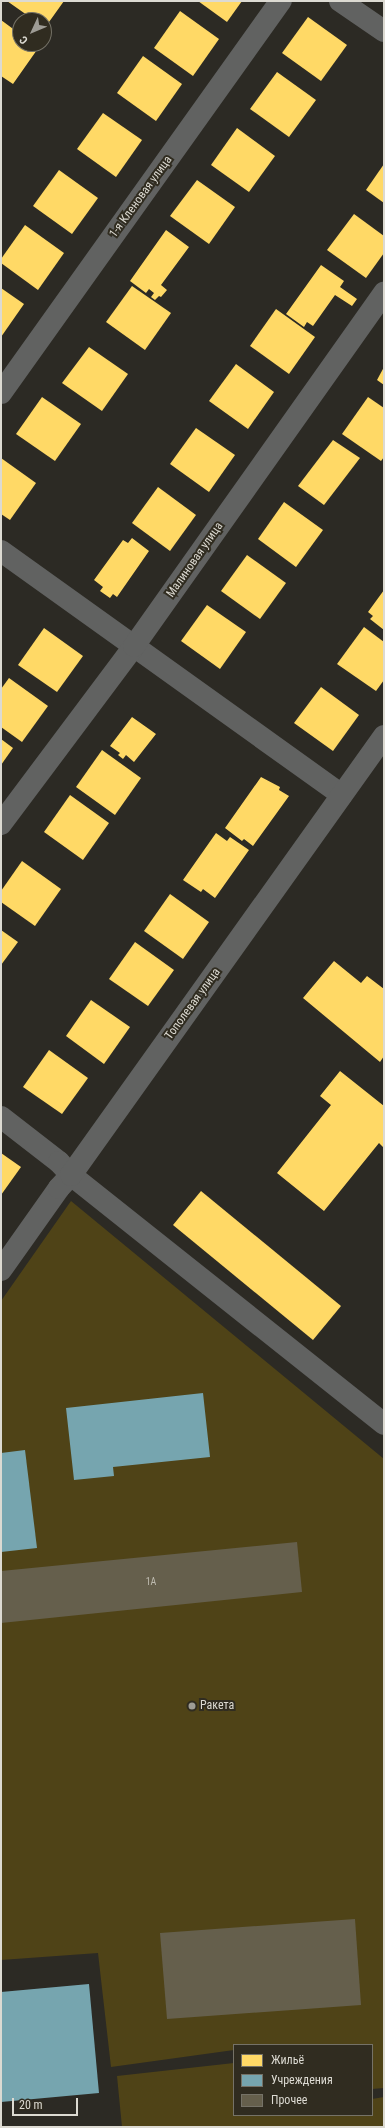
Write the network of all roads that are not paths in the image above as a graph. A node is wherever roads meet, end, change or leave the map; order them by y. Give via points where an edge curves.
1 (281, 1) edge
2 (340, 1) edge
3 (384, 31) edge
4 (384, 293) edge
5 (1, 393) edge
6 (1, 551) edge
7 (134, 646) junction
8 (384, 736) edge
9 (342, 795) junction
10 (1, 824) edge
11 (1, 1117) edge
12 (71, 1175) junction
13 (1, 1270) edge
14 (384, 1424) edge

1 - 5 street, 1-я Кленовая улица
2 - 3 street
4 - 7 street, Малиновая улица
6 - 7 street
7 - 9 street
7 - 10 street, Малиновая улица
8 - 9 street, Тополевая улица
9 - 12 street, Тополевая улица
11 - 12 street via 59,1162
12 - 13 street, Тополевая улица
12 - 14 street

